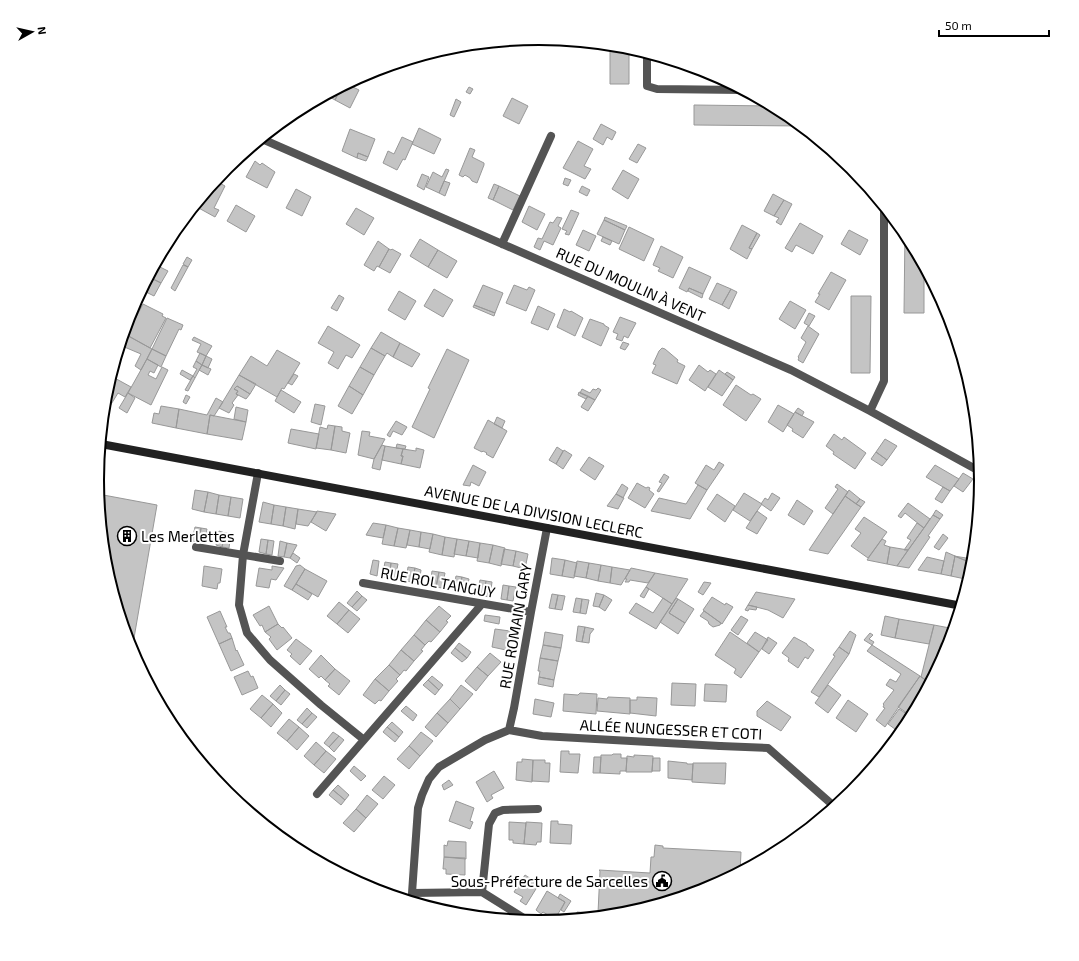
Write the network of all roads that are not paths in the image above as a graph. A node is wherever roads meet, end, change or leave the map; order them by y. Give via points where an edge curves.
1 (647, 59) edge
2 (732, 90) edge
3 (551, 136) dead end
4 (267, 141) edge
5 (884, 214) edge
6 (502, 244) junction
7 (870, 411) junction
8 (106, 445) edge
9 (975, 468) edge
10 (258, 474) junction
11 (547, 528) junction
12 (196, 547) dead end
13 (243, 555) junction
14 (280, 561) dead end
15 (363, 583) dead end
16 (482, 604) junction
17 (956, 605) edge
18 (531, 612) junction
19 (509, 730) junction
20 (363, 739) junction
21 (317, 794) dead end
22 (831, 804) edge
23 (538, 809) dead end
24 (482, 892) junction
25 (519, 915) edge

1 - 2 street via 647,86 656,89
3 - 6 street
4 - 6 street, RUE DU MOULIN À VENT
5 - 7 street via 884,381
6 - 7 street, RUE DU MOULIN À VENT via 791,370
7 - 9 street, RUE DU MOULIN À VENT
8 - 10 main road, AVENUE DE LA DIVISION LECLERC
10 - 11 main road, AVENUE DE LA DIVISION LECLERC
10 - 13 street
11 - 17 main road, AVENUE DE LA DIVISION LECLERC
11 - 18 street, RUE ROMAIN GARY
12 - 13 street
13 - 14 street
13 - 20 street via 238,605 247,633 270,660
15 - 16 street, RUE ROL TANGUY
16 - 18 street, RUE ROL TANGUY
16 - 20 street
18 - 19 street, RUE ROMAIN GARY
19 - 22 street, ALLÉE NUNGESSER ET COTI via 542,736 768,748
19 - 24 street via 485,740 439,767 429,779 418,808 412,893
20 - 21 street
23 - 24 street via 503,810 495,813 489,824
24 - 25 street

